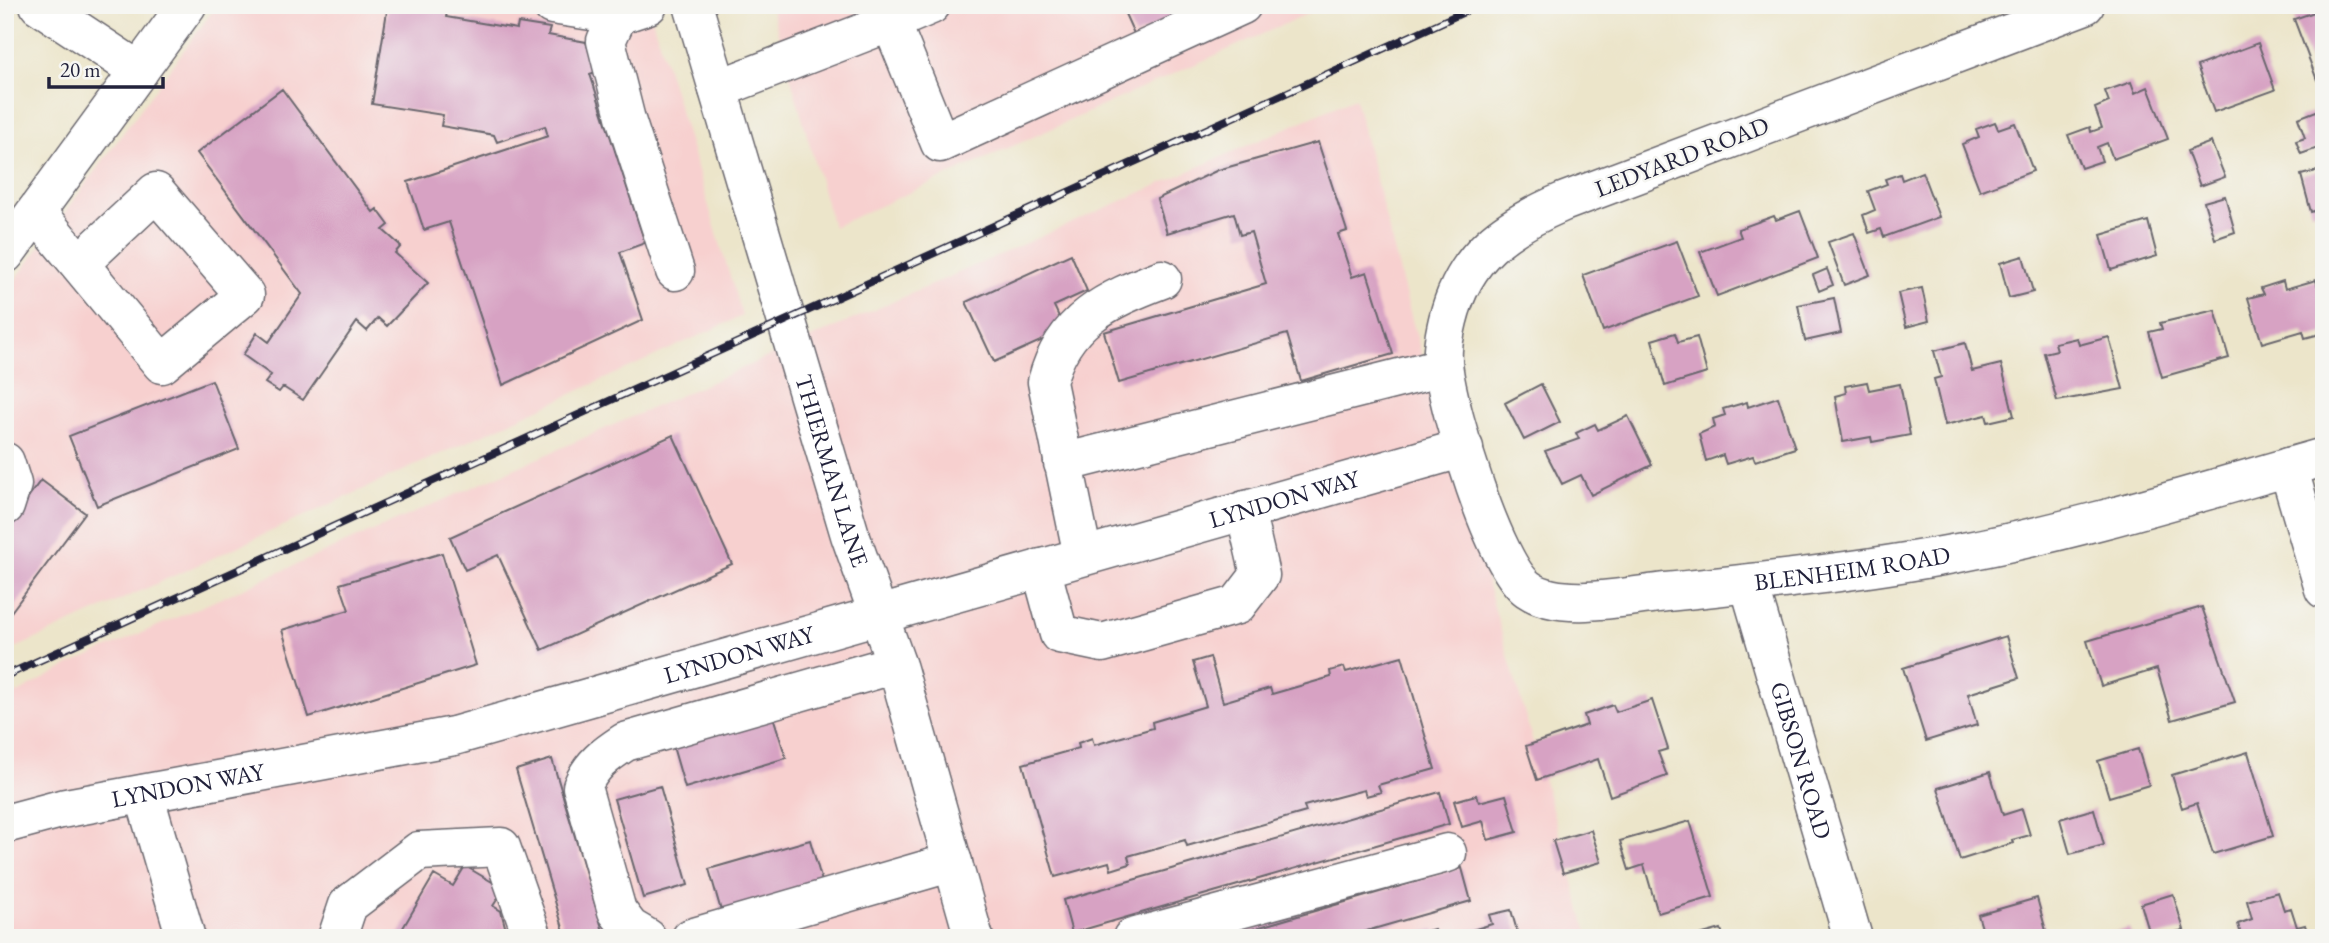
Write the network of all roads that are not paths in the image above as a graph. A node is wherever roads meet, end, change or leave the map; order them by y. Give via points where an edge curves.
1 (39, 5) edge
2 (552, 5) edge
3 (693, 5) edge
4 (931, 5) edge
5 (1242, 5) edge
6 (2085, 5) edge
7 (174, 10) edge
8 (633, 10) edge
9 (888, 14) edge
10 (139, 71) junction
11 (718, 89) junction
12 (36, 212) junction
13 (5, 254) edge
14 (79, 264) dead end
15 (675, 271) dead end
16 (1162, 279) dead end
17 (1443, 367) junction
18 (1464, 448) junction
19 (2324, 457) edge
20 (5, 462) edge
21 (1063, 463) junction
22 (2288, 467) junction
23 (5, 506) edge
24 (1245, 510) junction
25 (1083, 556) junction
26 (1041, 568) junction
27 (1749, 583) junction
28 (2324, 589) edge
29 (877, 614) junction
30 (896, 664) junction
31 (144, 794) junction
32 (5, 824) edge
33 (1447, 853) dead end
34 (953, 862) junction
35 (186, 938) edge
36 (337, 938) edge
37 (533, 938) edge
38 (647, 938) edge
39 (691, 938) edge
40 (974, 938) edge
41 (1132, 938) edge
42 (1853, 938) edge

1 - 10 street
2 - 8 street
3 - 11 street, THIERMAN LANE
4 - 9 street
5 - 9 street via 940,143
6 - 17 street, LEDYARD ROAD via 1526,218 1492,242 1454,296 1443,338
7 - 10 street
8 - 15 street via 606,41 626,120
9 - 11 street
10 - 12 street
11 - 29 street, THIERMAN LANE
12 - 13 street
12 - 14 street
16 - 21 street via 1112,298 1077,325 1053,357 1047,382
17 - 18 street, LEDYARD ROAD
17 - 21 street
18 - 24 street, LYNDON WAY
18 - 27 street, BLENHEIM ROAD via 1506,565 1525,588 1539,595 1571,601
19 - 22 street, BLENHEIM ROAD
20 - 23 street via 12,484
21 - 25 street
22 - 27 street, BLENHEIM ROAD via 1958,553
22 - 28 street
24 - 25 street, LYNDON WAY
24 - 26 street via 1260,575 1237,605 1224,609 1102,643 1059,634
25 - 26 street, LYNDON WAY
26 - 29 street, LYNDON WAY
27 - 42 street, GIBSON ROAD
29 - 30 street, THIERMAN LANE
29 - 31 street, LYNDON WAY via 454,736
30 - 34 street, THIERMAN LANE
30 - 38 street via 625,742 589,771 582,787 617,911 630,928
31 - 32 street, LYNDON WAY
31 - 35 street
33 - 41 street
34 - 39 street
34 - 40 street, THIERMAN LANE
36 - 37 street via 348,905 419,851 501,847

